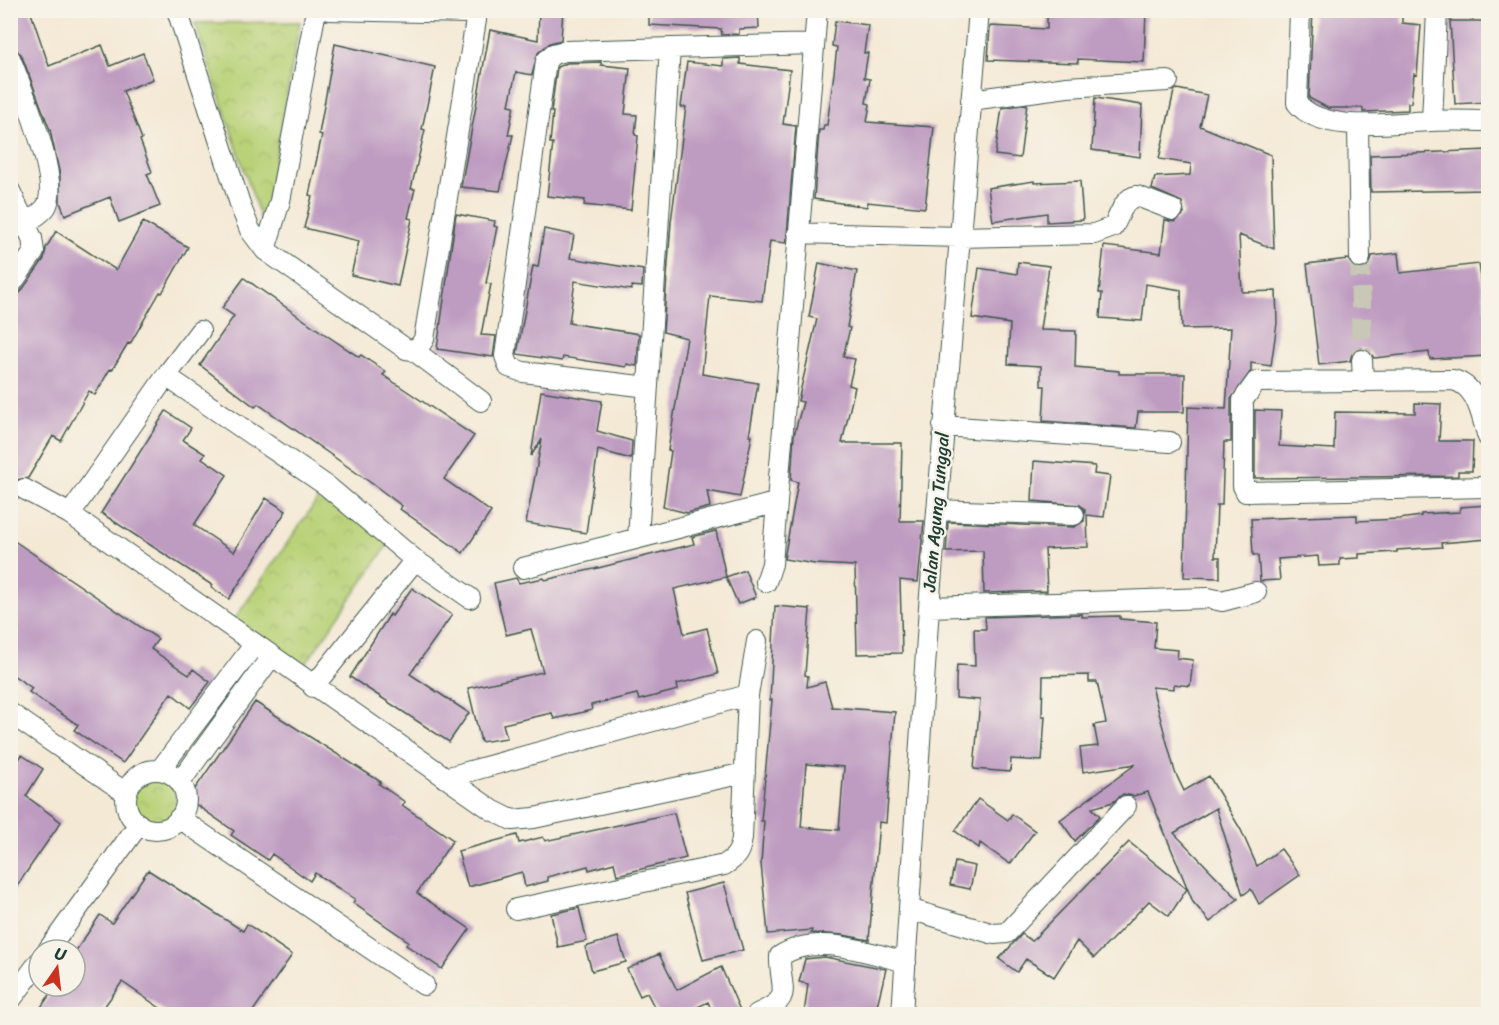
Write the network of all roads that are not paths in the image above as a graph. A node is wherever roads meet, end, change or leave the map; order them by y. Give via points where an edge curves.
1 (177, 10) edge
2 (316, 10) edge
3 (329, 10) edge
4 (817, 10) edge
5 (979, 10) edge
6 (1299, 10) edge
7 (1437, 10) edge
8 (814, 44) junction
9 (670, 48) junction
10 (10, 58) edge
11 (1168, 81) dead end
12 (971, 100) junction
13 (1432, 121) junction
14 (1488, 122) edge
15 (1358, 126) junction
16 (10, 191) edge
17 (1173, 210) dead end
18 (18, 227) edge
19 (798, 233) junction
20 (960, 237) junction
21 (266, 250) junction
22 (1360, 258) tunnel mouth
23 (10, 286) edge
24 (200, 331) dead end
25 (413, 350) junction
26 (1362, 360) tunnel mouth
27 (166, 376) junction
28 (1363, 382) junction
29 (648, 387) junction
30 (482, 401) dead end
31 (943, 426) junction
32 (1488, 437) edge
33 (1170, 442) dead end
34 (1488, 487) edge
35 (24, 489) dead end
36 (775, 503) junction
37 (937, 510) junction
38 (70, 514) junction
39 (1074, 515) dead end
40 (638, 538) junction
41 (415, 560) junction
42 (523, 568) dead end
43 (766, 582) dead end
44 (1256, 592) dead end
45 (471, 598) dead end
46 (929, 607) junction
47 (757, 640) dead end
48 (254, 645) junction
49 (271, 657) junction
50 (313, 687) junction
51 (748, 695) junction
52 (10, 713) edge
53 (160, 770) junction
54 (745, 773) junction
55 (445, 777) junction
56 (180, 782) junction
57 (126, 793) junction
58 (1126, 806) dead end
59 (179, 818) junction
60 (139, 824) junction
61 (516, 909) dead end
62 (909, 909) junction
63 (57, 938) edge
64 (906, 962) junction
65 (27, 978) edge
66 (424, 985) dead end
67 (10, 1001) edge
68 (757, 1014) edge
69 (902, 1014) edge

1 - 21 street via 242,210 250,230
2 - 21 street via 280,201
3 - 25 street via 470,13 477,20 424,339
4 - 8 street
5 - 12 street, Jalan Agung Tunggal
6 - 15 street via 1297,103 1310,113
7 - 13 street
8 - 9 street
8 - 19 street
9 - 29 street
9 - 29 street via 565,51 546,61 505,356 509,367 523,372
10 - 18 street via 40,140 51,193 45,207
11 - 12 street via 1067,87
12 - 20 street, Jalan Agung Tunggal
13 - 14 street
13 - 15 street
15 - 22 street
16 - 18 street
17 - 20 street via 1137,196 1126,201 1113,227 1105,232
18 - 23 street via 32,238 34,252
19 - 20 street
19 - 36 street
20 - 31 street, Jalan Agung Tunggal
21 - 25 street via 405,349
24 - 27 street
25 - 30 street
26 - 28 street
27 - 38 street
27 - 41 street via 327,486
28 - 32 street via 1462,382 1473,392
28 - 34 street via 1252,385 1244,400 1246,492
29 - 40 street
31 - 33 street
31 - 37 street, Jalan Agung Tunggal
35 - 38 street
36 - 40 street
36 - 43 street via 772,564
37 - 39 street
37 - 46 street, Jalan Agung Tunggal
38 - 48 street
40 - 42 street
41 - 45 street
41 - 50 street
44 - 46 street via 1222,601 1208,598
46 - 62 street, Jalan Agung Tunggal
47 - 51 street
48 - 49 street
48 - 53 street
49 - 50 street
49 - 56 street
50 - 55 street
51 - 54 street
51 - 55 street
52 - 57 street
53 - 56 street
53 - 57 street via 135,778
54 - 55 street via 534,818 512,819
54 - 61 street via 740,851 724,865
56 - 59 street via 186,801
57 - 60 street via 128,811
58 - 62 street via 1007,933 994,934
59 - 60 street via 156,830
59 - 66 street
60 - 63 street
62 - 64 street, Jalan Agung Tunggal
64 - 68 street via 835,945 787,952 780,956 782,1000
64 - 69 street, Jalan Agung Tunggal
65 - 67 street

